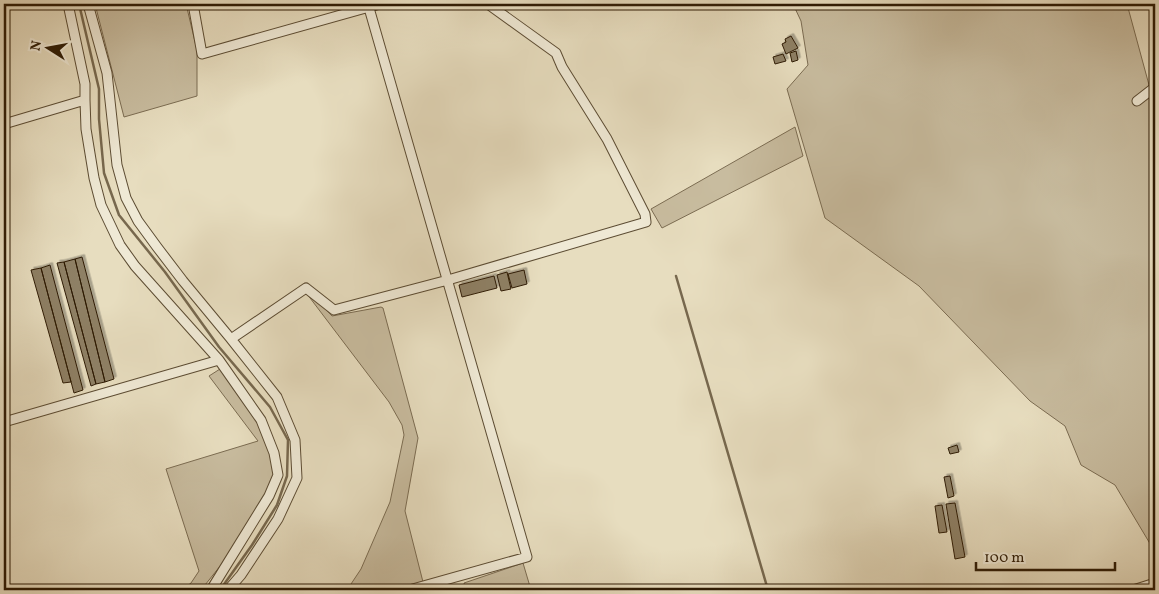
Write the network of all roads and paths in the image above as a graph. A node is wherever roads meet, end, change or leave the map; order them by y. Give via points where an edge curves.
1 (68, 4) edge
2 (88, 4) edge
3 (193, 4) edge
4 (380, 4) edge
5 (488, 4) edge
6 (369, 8) junction
7 (1155, 87) edge
8 (85, 100) junction
9 (1137, 101) dead end
10 (4, 124) edge
11 (448, 280) junction
12 (231, 339) junction
13 (219, 360) junction
14 (4, 422) edge
15 (1155, 583) edge
16 (211, 590) edge
17 (228, 590) edge
18 (409, 590) edge
19 (1133, 590) edge

1 - 8 street via 85,84
2 - 12 street via 107,74 116,165 126,198 138,221
3 - 6 street via 202,54
4 - 6 street
5 - 11 street via 556,53 607,138 646,222
6 - 11 street
7 - 9 street
8 - 10 street
8 - 13 street via 86,129 96,187 120,245
11 - 12 street via 334,310 306,288
11 - 18 street via 527,557
12 - 17 street via 277,397 296,440 297,478 278,519
13 - 14 street
13 - 16 street via 261,420 274,453 278,475 265,503
15 - 19 street

